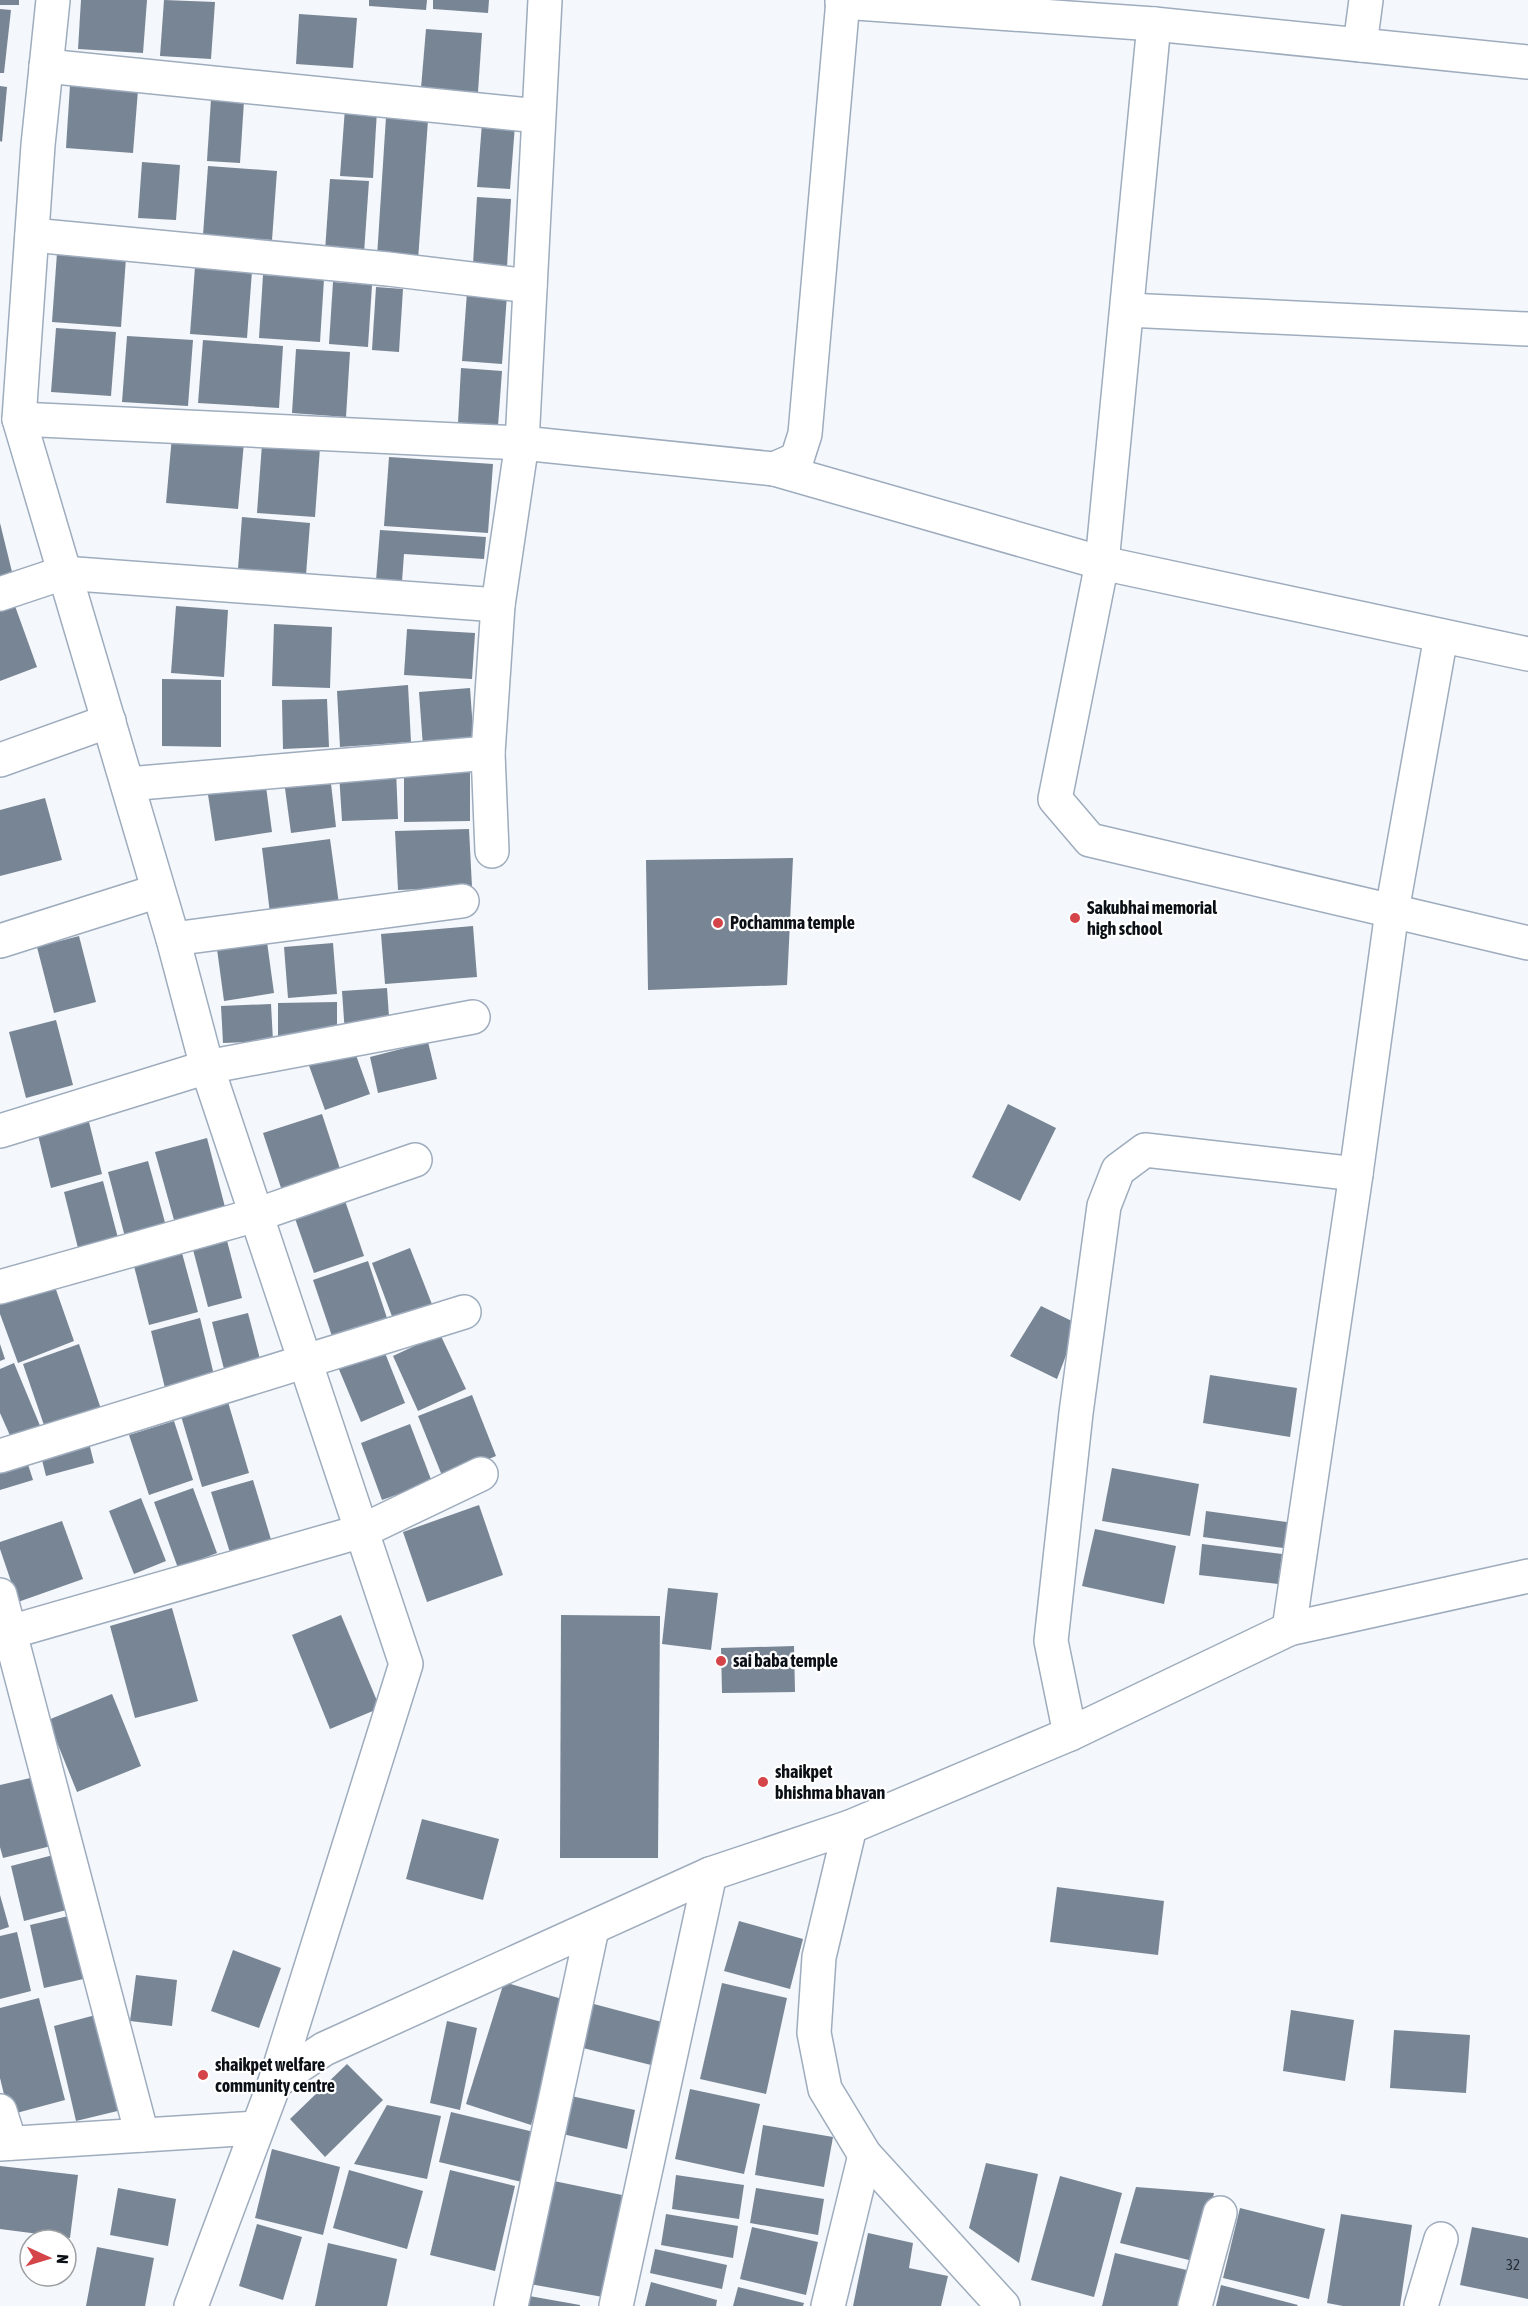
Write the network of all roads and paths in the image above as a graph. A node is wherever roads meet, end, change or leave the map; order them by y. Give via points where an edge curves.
1 (53, 0) edge
2 (545, 0) edge
3 (1366, 0) edge
4 (842, 1) edge
5 (1154, 24) junction
6 (1360, 45) junction
7 (1528, 62) edge
8 (46, 66) junction
9 (538, 116) junction
10 (32, 235) junction
11 (530, 286) junction
12 (1127, 310) junction
13 (1528, 330) edge
14 (19, 419) junction
15 (522, 443) junction
16 (774, 469) junction
17 (1102, 563) junction
18 (63, 573) junction
19 (0, 594) edge
20 (498, 605) junction
21 (1441, 636) junction
22 (1528, 654) edge
23 (109, 721) junction
24 (488, 753) junction
25 (0, 760) edge
26 (128, 784) junction
27 (492, 851) dead end
28 (158, 891) junction
29 (462, 901) dead end
30 (1392, 911) junction
31 (173, 939) junction
32 (0, 941) edge
33 (1528, 943) edge
34 (473, 1017) dead end
35 (207, 1067) junction
36 (0, 1131) edge
37 (415, 1160) dead end
38 (1356, 1174) junction
39 (256, 1215) junction
40 (0, 1287) edge
41 (464, 1312) dead end
42 (305, 1362) junction
43 (0, 1456) edge
44 (481, 1474) dead end
45 (362, 1531) junction
46 (1528, 1576) edge
47 (0, 1595) edge
48 (1289, 1629) junction
49 (5, 1634) edge
50 (1070, 1734) junction
51 (850, 1827) junction
52 (710, 1874) junction
53 (592, 1929) junction
54 (275, 2082) junction
55 (0, 2111) edge
56 (257, 2128) junction
57 (142, 2135) junction
58 (5, 2143) edge
59 (865, 2155) junction
60 (1220, 2213) dead end
61 (1441, 2239) dead end
62 (191, 2306) edge
63 (511, 2306) edge
64 (616, 2306) edge
65 (828, 2306) edge
66 (1003, 2306) edge
67 (1195, 2306) edge
68 (1421, 2306) edge

1 - 8 street
2 - 9 street
3 - 6 street
4 - 5 street
4 - 16 street via 805,434 797,459
5 - 6 street
5 - 12 street
6 - 7 street
8 - 9 street
8 - 10 street
9 - 11 street
10 - 11 street
10 - 14 street
11 - 15 street
12 - 13 street
12 - 17 street
14 - 15 street
14 - 18 street
15 - 16 street
15 - 20 street
16 - 17 street
17 - 21 street
17 - 30 street via 1055,800 1090,840
18 - 19 street
18 - 20 street
18 - 23 street
20 - 24 street
21 - 22 street
21 - 30 street
23 - 25 street
23 - 26 street
24 - 26 street
24 - 27 street
26 - 28 street
28 - 31 street
28 - 32 street
29 - 31 street
30 - 33 street
30 - 38 street
31 - 35 street
34 - 35 street
35 - 36 street
35 - 39 street
37 - 39 street
38 - 48 street
38 - 50 street via 1145,1150 1118,1170 1102,1217 1051,1641
39 - 40 street
39 - 42 street
41 - 42 street
42 - 43 street
42 - 45 street
44 - 45 street
45 - 49 street
45 - 54 street via 406,1664
46 - 48 street
47 - 49 street
48 - 50 street
49 - 57 street
50 - 51 street
51 - 52 street
51 - 59 street via 819,1957 814,2033 825,2089
52 - 53 street
52 - 64 street
53 - 54 street via 324,2049
53 - 63 street
54 - 56 street
55 - 58 street
56 - 57 street
56 - 62 street
57 - 58 street
59 - 65 street
59 - 66 street
60 - 67 street
61 - 68 street

